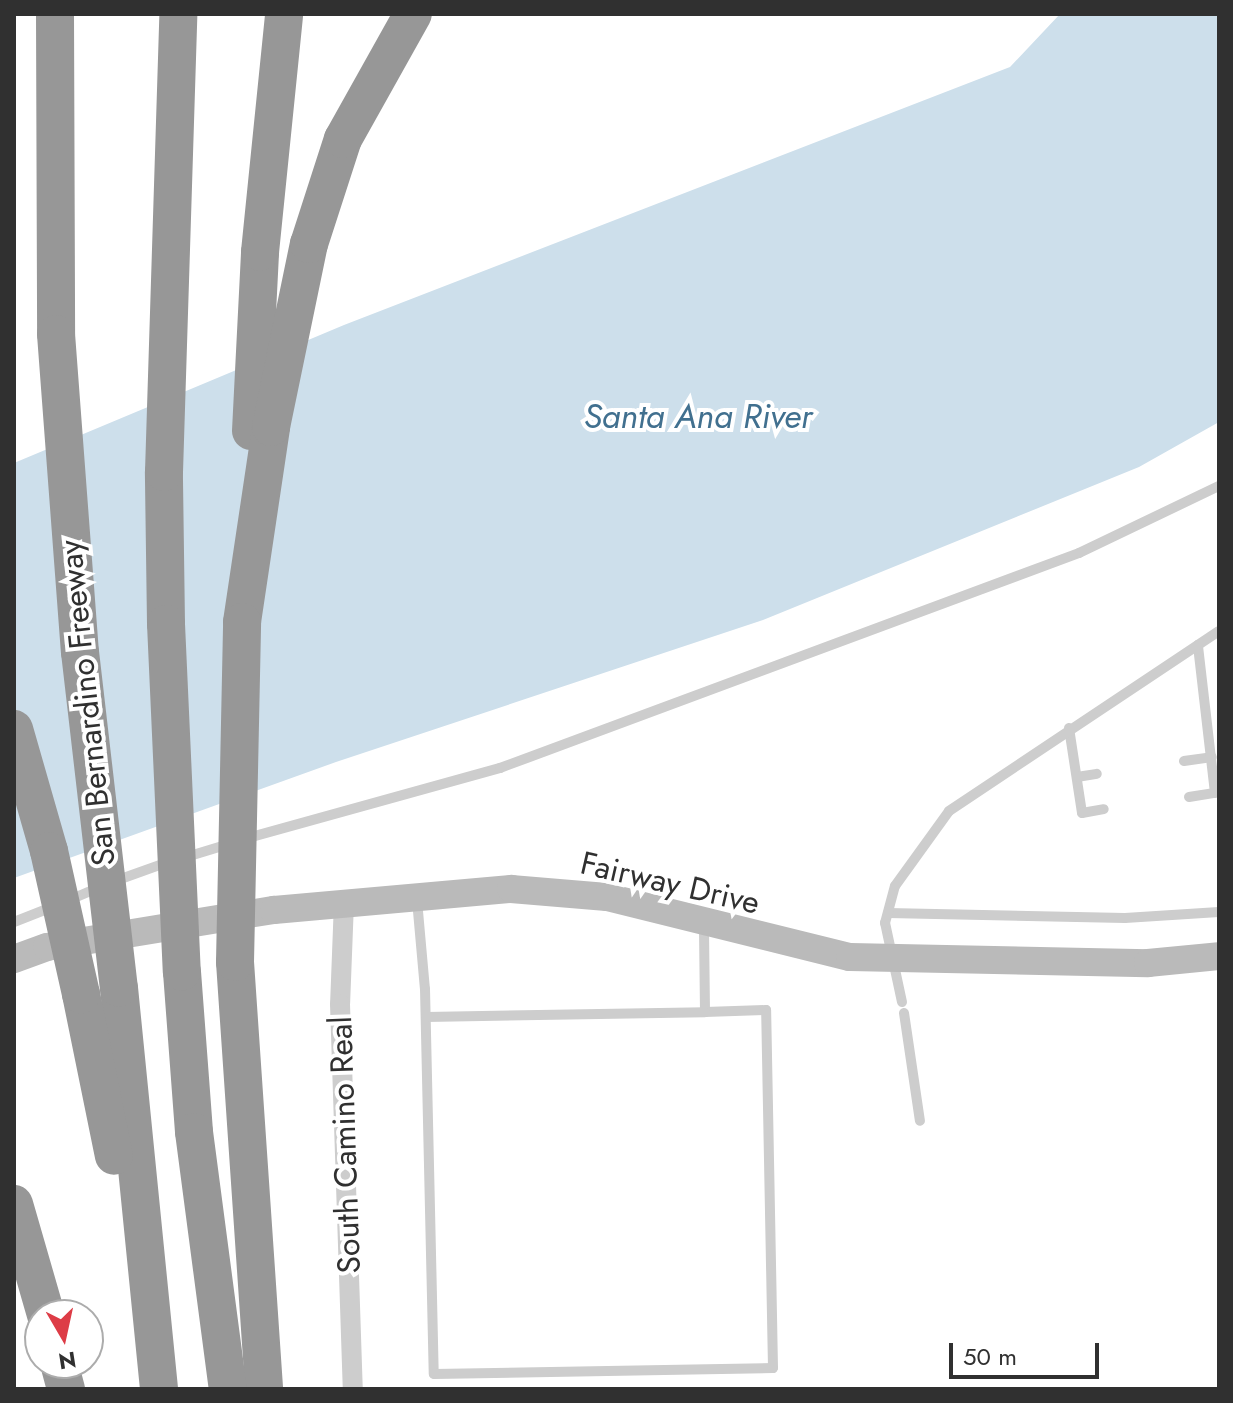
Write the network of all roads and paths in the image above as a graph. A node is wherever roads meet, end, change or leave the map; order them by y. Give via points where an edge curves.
1 (55, 14) edge
2 (178, 14) edge
3 (284, 14) edge
4 (413, 14) edge
5 (1219, 486) edge
6 (242, 622) junction
7 (1219, 631) edge
8 (1198, 645) junction
9 (1069, 728) junction
10 (14, 729) edge
11 (1212, 757) junction
12 (1184, 761) dead end
13 (1097, 774) dead end
14 (1077, 777) junction
15 (1189, 797) dead end
16 (1104, 809) dead end
17 (416, 894) junction
18 (344, 902) junction
19 (1219, 912) edge
20 (888, 913) junction
21 (14, 922) edge
22 (704, 923) junction
23 (1219, 956) edge
24 (14, 959) edge
25 (895, 961) junction
26 (705, 1012) junction
27 (426, 1017) junction
28 (920, 1121) dead end
29 (14, 1204) edge
30 (41, 1299) edge
31 (154, 1348) junction
32 (159, 1389) edge
33 (228, 1389) edge
34 (264, 1389) edge
35 (353, 1389) edge

1 - 31 highway, San Bernardino Freeway, bridge via 56,334 67,520
2 - 33 highway, bridge via 164,472 166,624 194,1132
3 - 6 highway via 260,252
4 - 6 highway via 343,139 309,244 271,427
5 - 21 lane via 1079,553 500,768 139,871
6 - 34 highway, bridge via 235,962
7 - 8 lane
8 - 9 lane
8 - 11 lane
9 - 14 lane
9 - 20 lane via 949,811 895,886
10 - 31 highway, bridge via 49,851
11 - 12 lane
11 - 15 lane via 1215,793
13 - 14 lane
14 - 16 lane via 1082,813
17 - 18 street, Fairway Drive
17 - 22 street, Fairway Drive via 511,889 607,897
17 - 27 lane
18 - 24 street, Fairway Drive via 47,947
18 - 35 street, South Camino Real via 340,1004
19 - 20 lane via 1125,918
20 - 25 lane
22 - 25 street, Fairway Drive via 804,949
22 - 26 lane
23 - 25 street, Fairway Drive via 1148,963
25 - 28 lane
26 - 27 lane
26 - 27 lane via 766,1010 773,1368 434,1374
29 - 30 highway
31 - 32 highway, San Bernardino Freeway

